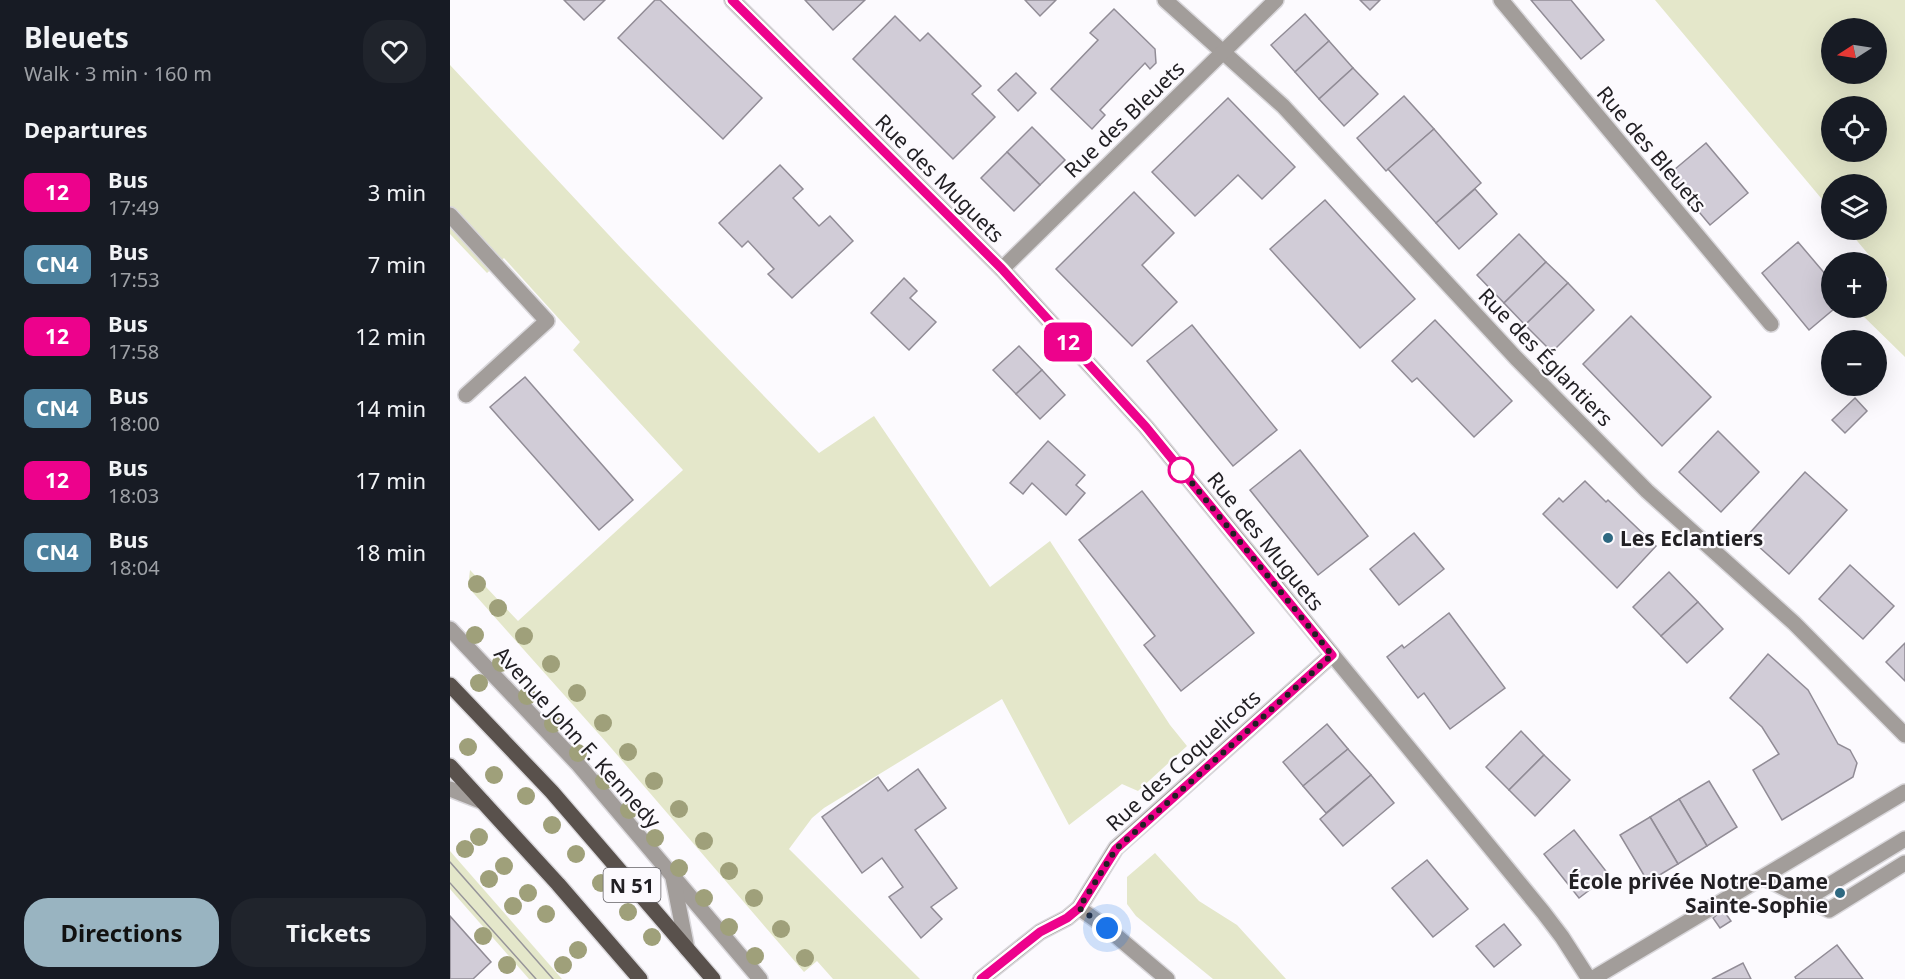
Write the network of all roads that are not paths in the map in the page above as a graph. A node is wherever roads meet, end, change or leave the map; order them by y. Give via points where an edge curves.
1 (732, 0) edge
2 (1165, 0) edge
3 (1276, 0) edge
4 (1501, 0) edge
5 (1222, 53) junction
6 (450, 215) edge
7 (1002, 269) junction
8 (1770, 324) dead end
9 (466, 395) dead end
10 (450, 629) edge
11 (1332, 655) junction
12 (450, 685) edge
13 (1905, 735) edge
14 (450, 766) edge
15 (450, 789) edge
16 (1905, 792) edge
17 (483, 802) junction
18 (1905, 839) edge
19 (1905, 863) edge
20 (673, 875) junction
21 (1764, 878) junction
22 (1806, 899) junction
23 (1079, 908) junction
24 (687, 949) junction
25 (640, 979) edge
26 (713, 979) edge
27 (760, 979) edge
28 (981, 979) edge
29 (1167, 979) edge
30 (1591, 979) edge

1 - 7 street, Rue des Muguets
2 - 5 street, Rue des Églantiers
3 - 5 street, Rue des Bleuets
4 - 8 street, Rue des Bleuets
5 - 7 street, Rue des Bleuets
5 - 13 street, Rue des Églantiers via 1283,106 1516,358 1647,491 1794,623
6 - 9 street via 547,321
7 - 11 street, Rue des Muguets via 1146,427
10 - 20 street, Avenue John F. Kennedy via 577,763
11 - 23 street, Rue des Coquelicots via 1116,849
11 - 30 street, Rue des Muguets via 1543,912
12 - 24 main road, N 51 via 552,792
14 - 17 main road, N 51
15 - 17 street
16 - 21 street
17 - 25 main road, N 51
18 - 22 street
19 - 22 street via 1829,910
20 - 24 street, Avenue John F. Kennedy
20 - 27 street, Avenue John F. Kennedy
21 - 22 street
21 - 30 street
23 - 28 street, Rue des Coquelicots via 1040,932
23 - 29 street
24 - 26 main road, N 51

